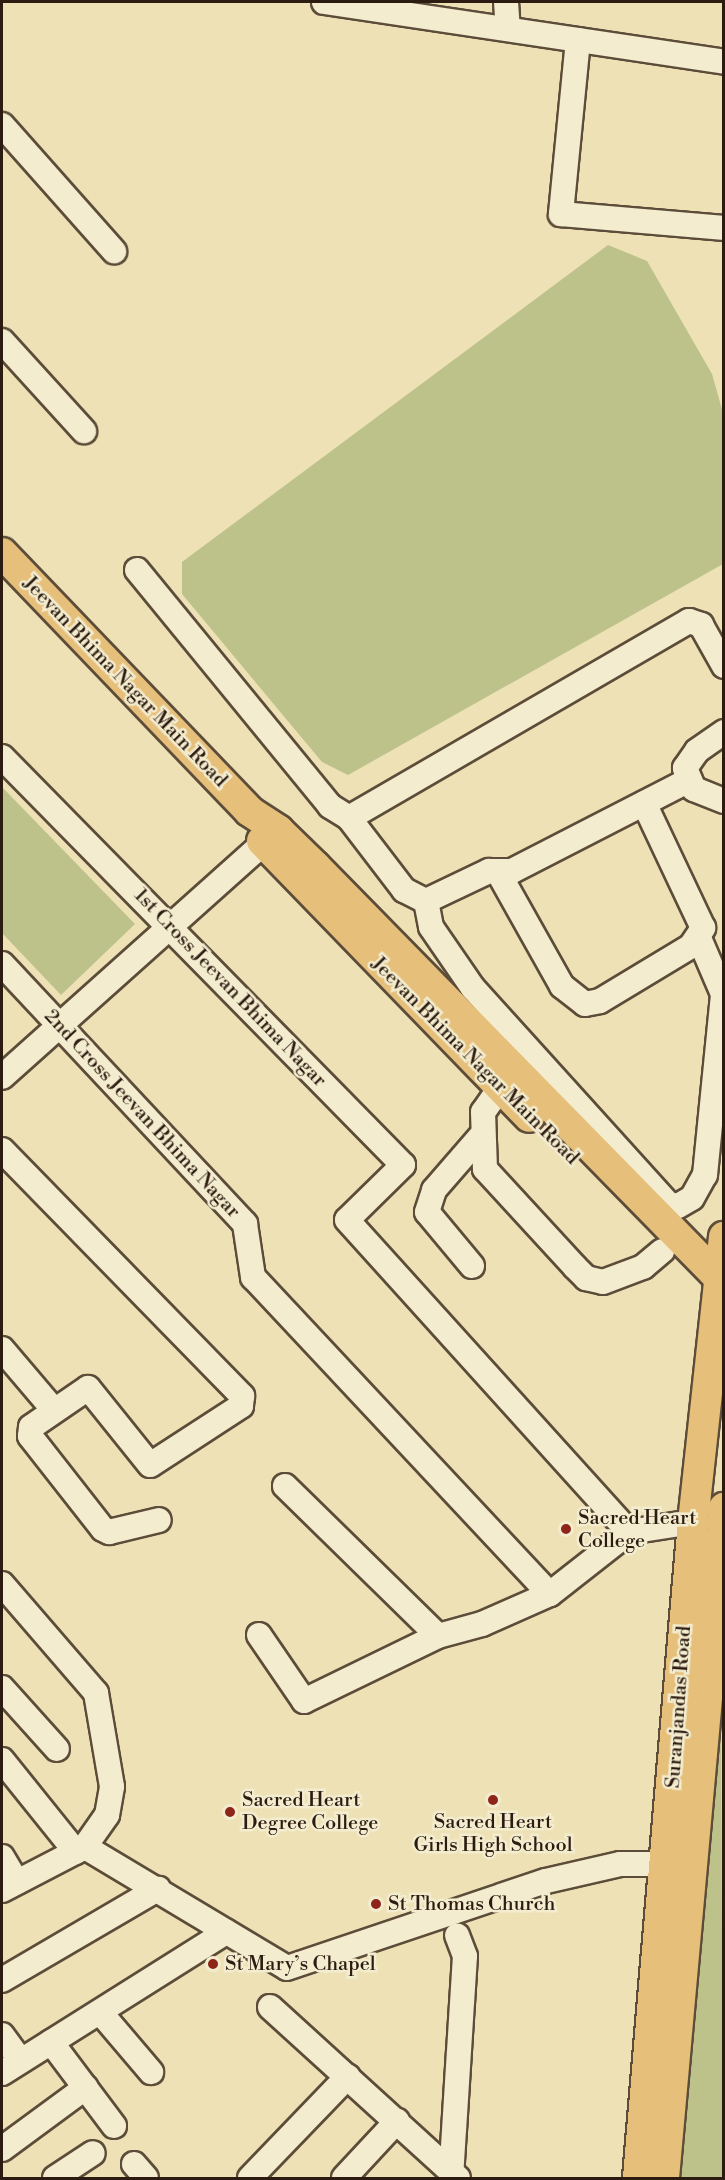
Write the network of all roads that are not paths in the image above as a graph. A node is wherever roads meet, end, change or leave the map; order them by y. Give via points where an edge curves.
1 (324, 2) edge
2 (506, 2) edge
3 (508, 30) junction
4 (578, 40) junction
5 (723, 62) edge
6 (2, 125) edge
7 (723, 228) edge
8 (114, 251) dead end
9 (2, 341) edge
10 (84, 431) dead end
11 (2, 554) edge
12 (137, 570) dead end
13 (723, 666) edge
14 (723, 732) edge
15 (2, 757) edge
16 (687, 781) junction
17 (723, 801) edge
18 (644, 803) junction
19 (349, 818) junction
20 (270, 835) junction
21 (498, 872) junction
22 (426, 901) junction
23 (172, 927) junction
24 (699, 938) junction
25 (2, 964) edge
26 (61, 1026) junction
27 (2, 1077) edge
28 (500, 1088) junction
29 (480, 1137) junction
30 (2, 1150) edge
31 (723, 1237) edge
32 (662, 1251) junction
33 (472, 1266) dead end
34 (720, 1293) edge
35 (2, 1349) edge
36 (54, 1410) junction
37 (285, 1486) dead end
38 (723, 1508) edge
39 (159, 1520) dead end
40 (693, 1522) junction
41 (629, 1532) junction
42 (2, 1584) edge
43 (550, 1593) junction
44 (259, 1635) dead end
45 (438, 1636) junction
46 (705, 1660) edge
47 (2, 1688) edge
48 (57, 1749) dead end
49 (2, 1760) edge
50 (81, 1849) junction
51 (2, 1857) edge
52 (680, 1864) junction
53 (9, 1886) edge
54 (158, 1889) junction
55 (226, 1932) junction
56 (457, 1935) dead end
57 (2, 1980) edge
58 (270, 2007) dead end
59 (100, 2012) junction
60 (2, 2035) edge
61 (51, 2043) junction
62 (11, 2067) edge
63 (151, 2072) dead end
64 (348, 2076) junction
65 (86, 2087) junction
66 (398, 2121) junction
67 (114, 2126) dead end
68 (2, 2149) edge
69 (93, 2153) dead end
70 (455, 2177) edge
71 (55, 2178) edge
72 (249, 2178) edge
73 (345, 2178) edge
74 (638, 2178) edge
75 (664, 2178) edge

1 - 3 street
2 - 3 street
3 - 4 street
4 - 5 street
4 - 7 street via 561,214
6 - 8 street
9 - 10 street
11 - 20 main road, Jeevan Bhima Nagar Main Road
12 - 19 street via 330,806
13 - 19 street via 701,625 689,621
14 - 16 street via 692,758
15 - 23 street, 1st Cross Jeevan Bhima Nagar
16 - 17 street via 707,798
16 - 18 street
18 - 21 street via 512,871
18 - 24 street via 701,917
19 - 22 street via 404,890
20 - 23 street
20 - 28 main road, Jeevan Bhima Nagar Main Road
20 - 34 main road, Jeevan Bhima Nagar Main Road
21 - 22 street via 489,871
21 - 24 street via 558,981 585,1004 600,1000
22 - 24 street via 431,927 473,988 668,1204 678,1206 692,1198 705,1175 723,994
23 - 26 street
23 - 41 street, 1st Cross Jeevan Bhima Nagar via 403,1165 347,1220
25 - 26 street, 2nd Cross Jeevan Bhima Nagar
26 - 27 street
26 - 43 street, 2nd Cross Jeevan Bhima Nagar via 245,1224 253,1277
28 - 29 street via 483,1112
28 - 32 main road, Jeevan Bhima Nagar Main Road
29 - 32 street via 488,1176 586,1278 603,1282 643,1267
29 - 33 street via 434,1190 427,1212
30 - 36 street via 243,1401 150,1465 88,1388
31 - 34 main road, Suranjandas Road
32 - 34 main road, Jeevan Bhima Nagar Main Road
34 - 40 main road, Suranjandas Road
35 - 36 street
36 - 39 street via 31,1426 30,1436 103,1529 109,1532
37 - 45 street
38 - 46 main road, Suranjandas Road
40 - 41 street
40 - 46 main road, Suranjandas Road
41 - 43 street
42 - 50 street via 96,1693 112,1787 107,1815
43 - 45 street via 482,1624
44 - 45 street via 304,1701
46 - 52 main road, Suranjandas Road
47 - 48 street
49 - 50 street
50 - 53 street
50 - 54 street
51 - 53 street
52 - 55 street via 620,1864 546,1881 286,1968
52 - 74 main road, Suranjandas Road
52 - 75 main road, Suranjandas Road
54 - 55 street
54 - 57 street
55 - 59 street via 156,1971
56 - 70 street via 465,1956
58 - 64 street
59 - 61 street
59 - 63 street
60 - 62 street
61 - 62 street
61 - 65 street
64 - 66 street
64 - 72 street
65 - 67 street
65 - 68 street
66 - 70 street
66 - 73 street
69 - 71 street

